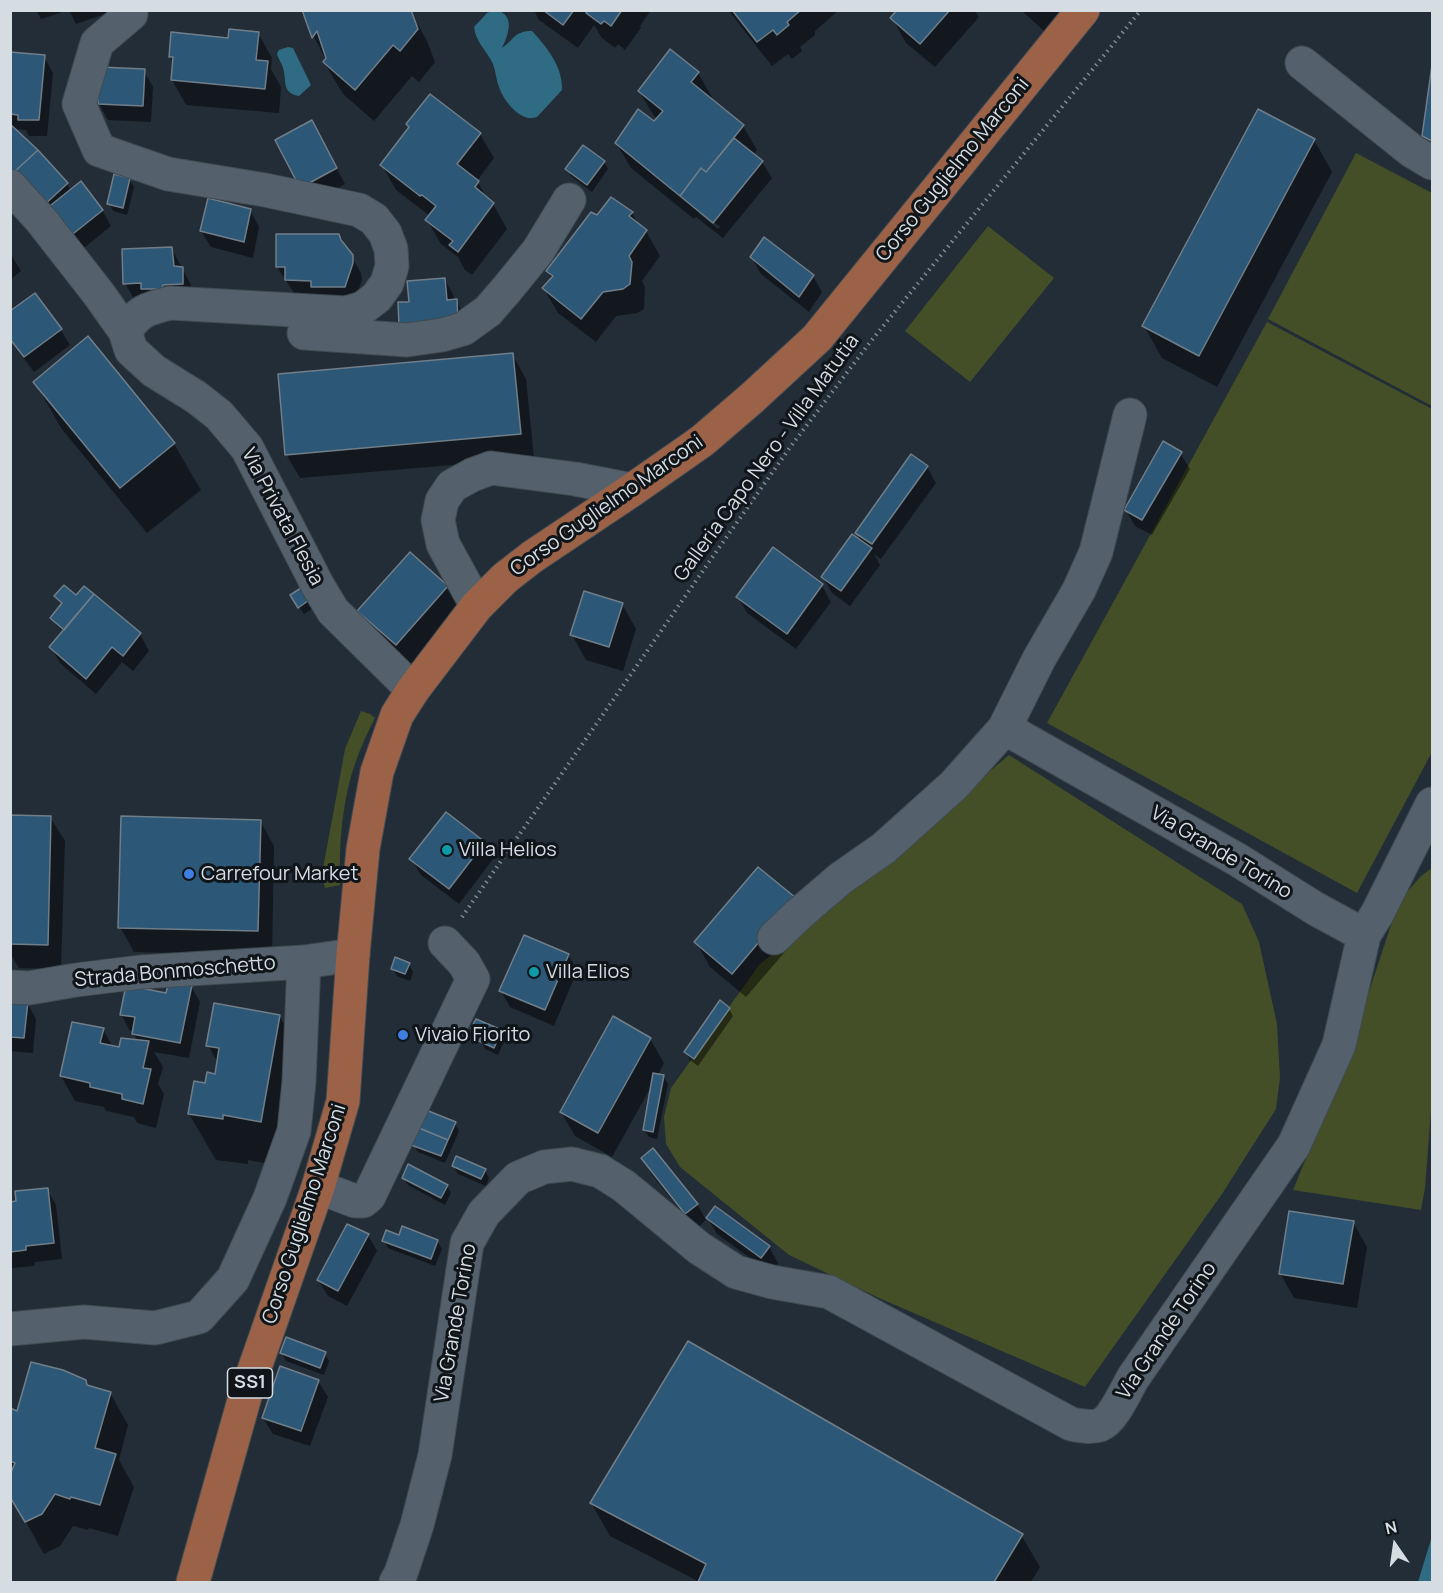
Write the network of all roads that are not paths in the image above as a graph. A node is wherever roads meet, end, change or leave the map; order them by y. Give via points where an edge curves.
1 (1083, 10) edge
2 (131, 15) dead end
3 (1302, 63) dead end
4 (1432, 163) edge
5 (10, 186) edge
6 (569, 200) dead end
7 (128, 340) junction
8 (1130, 415) dead end
9 (632, 490) junction
10 (477, 606) junction
11 (413, 690) junction
12 (1004, 729) junction
13 (1432, 804) edge
14 (1364, 935) junction
15 (774, 938) dead end
16 (444, 943) road end
17 (353, 955) junction
18 (304, 962) junction
19 (10, 987) edge
20 (318, 1187) junction
21 (10, 1329) edge
22 (193, 1582) edge
23 (396, 1582) edge

1 - 9 main road, Corso Guglielmo Marconi via 817,338 702,441
2 - 7 street via 97,43 79,104 99,150 168,174 359,210 374,219 385,233 392,266 377,297 363,308 346,313 170,303 135,317
3 - 4 street
5 - 7 street, Via Privata Flesia via 41,220
6 - 7 street via 538,251 507,289 488,311 463,329 407,340 172,324 154,325
7 - 11 street, Via Privata Flesia via 154,371 219,415 247,448 333,611
8 - 12 street via 1096,552 1080,590
9 - 10 main road, Corso Guglielmo Marconi via 531,557
9 - 10 street via 491,468 452,486 442,501 438,520 443,544
10 - 11 main road, Corso Guglielmo Marconi
11 - 17 main road, Corso Guglielmo Marconi via 397,715 377,772 363,849
12 - 14 street, Via Grande Torino
12 - 15 street via 954,785
13 - 14 street
14 - 23 street, Via Grande Torino via 1339,1045 1294,1145 1102,1424 1071,1424 829,1292 736,1272 600,1171 572,1164 544,1167 518,1179 484,1212 467,1243 435,1455 417,1524
16 - 20 street via 464,963 473,979 369,1196 355,1201
17 - 18 street, Strada Bonmoschetto
17 - 20 main road, Corso Guglielmo Marconi via 343,1101
18 - 19 street, Strada Bonmoschetto via 141,972 29,988
18 - 21 street, Strada Bonmoschetto via 294,1131 270,1198 232,1279 199,1317 155,1328 84,1322
20 - 22 main road, Corso Guglielmo Marconi / SS1 via 246,1392

